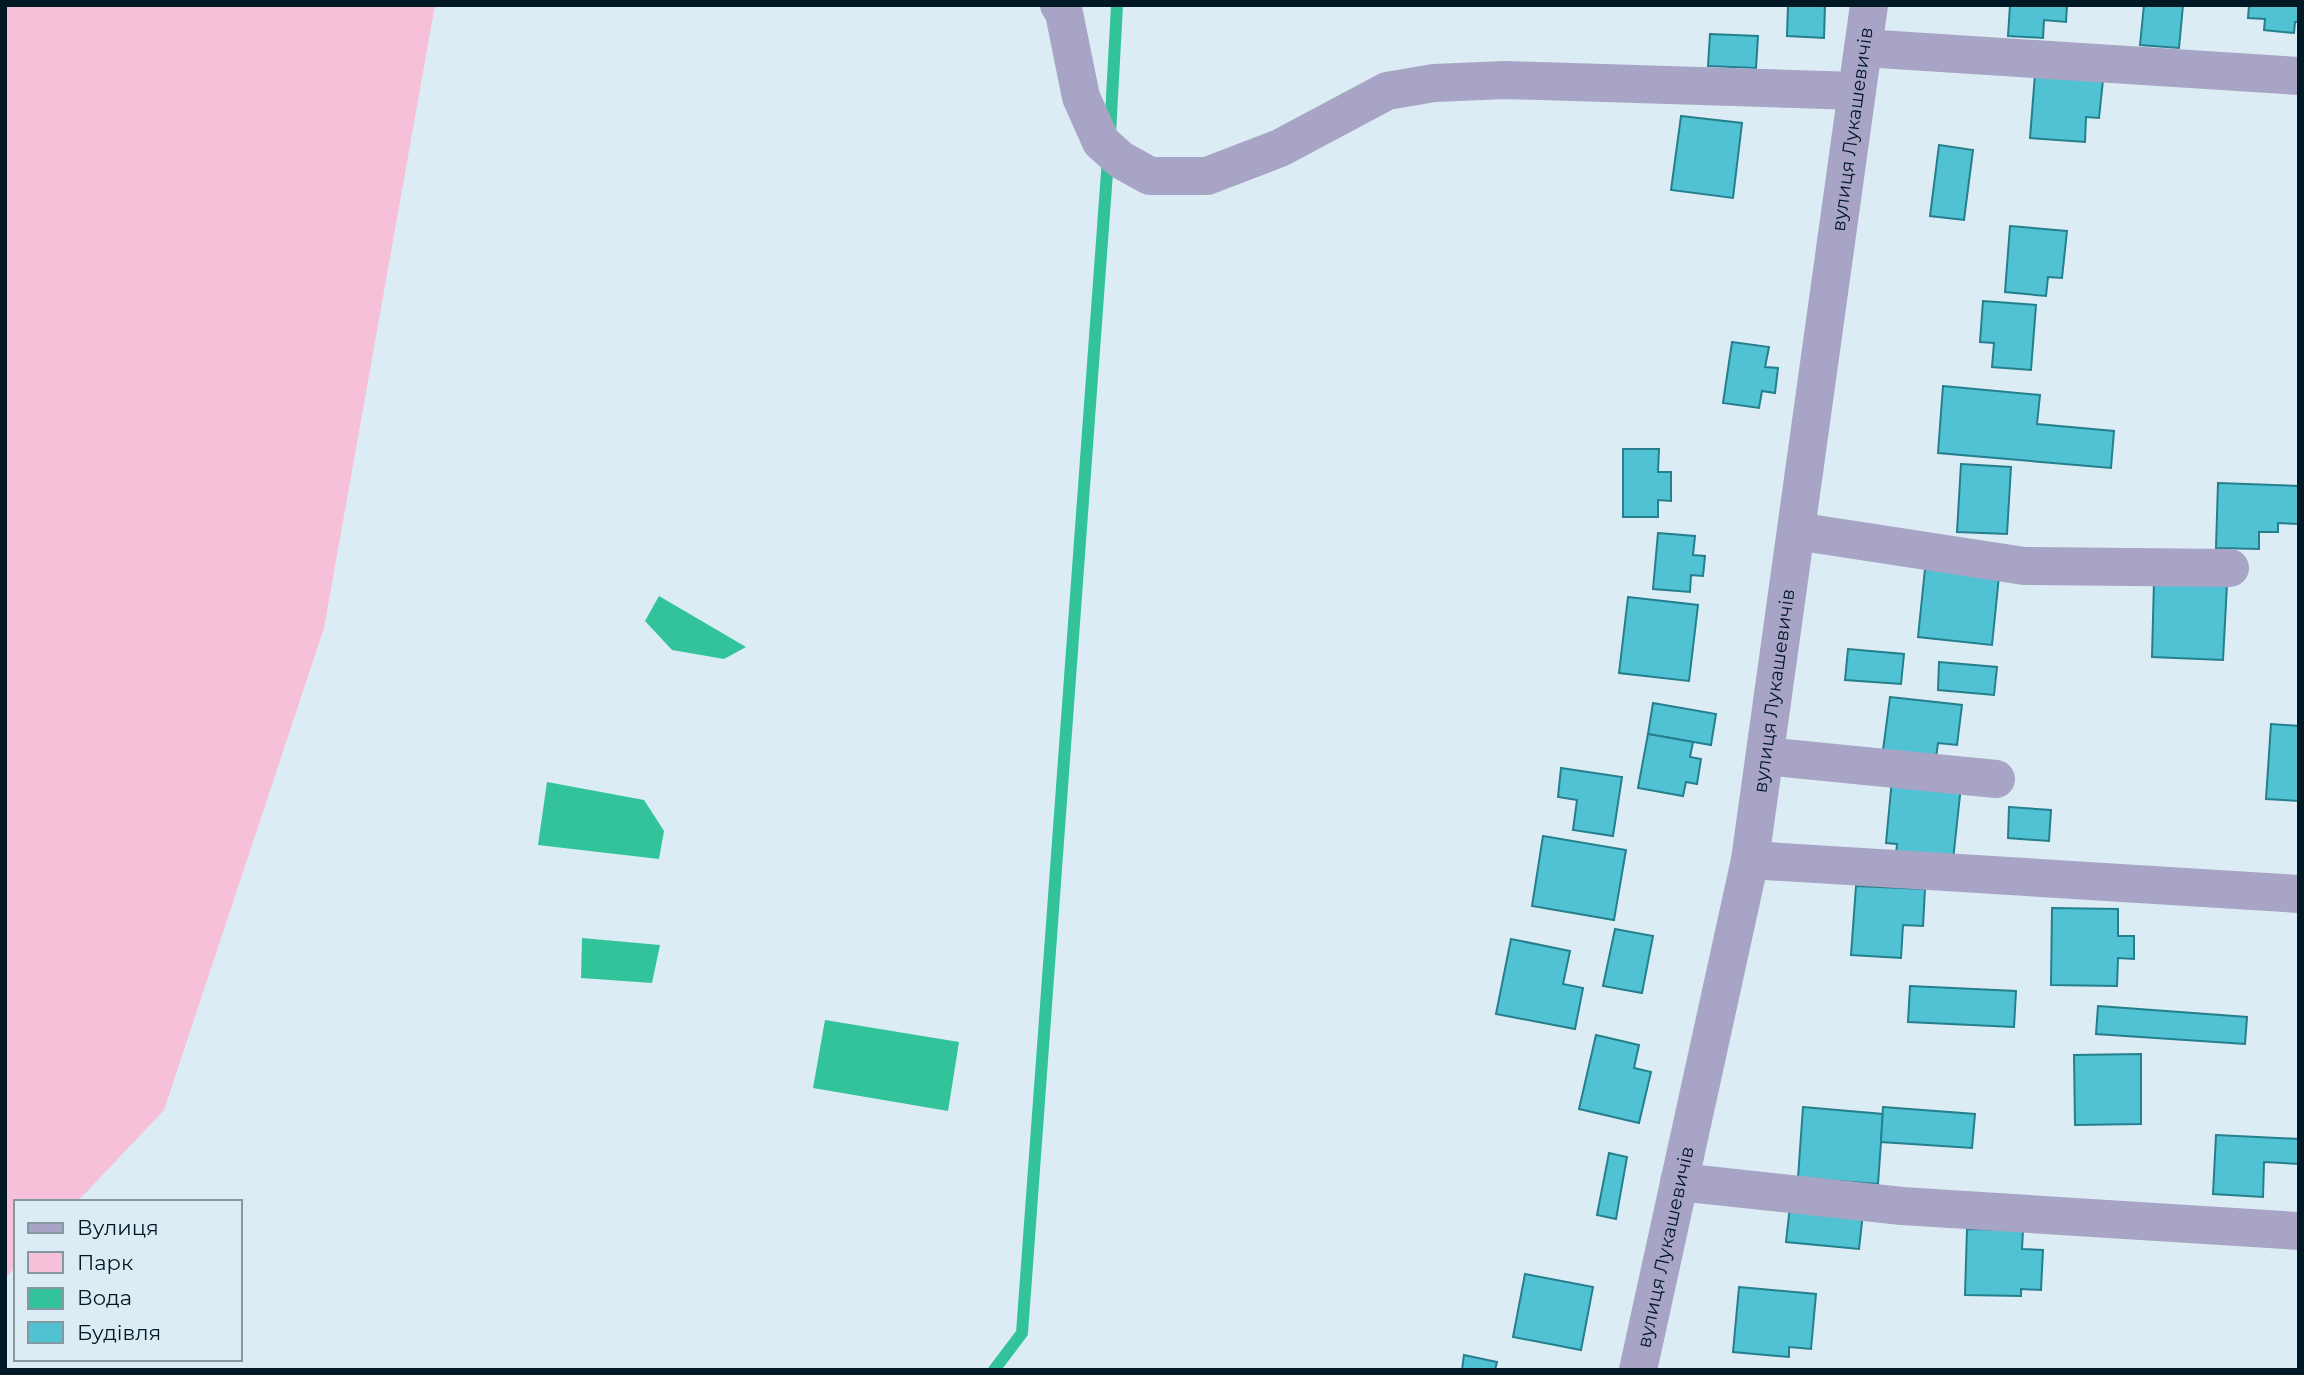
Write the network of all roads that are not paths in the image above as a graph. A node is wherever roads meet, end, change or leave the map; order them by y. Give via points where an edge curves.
1 (1059, 5) edge
2 (1869, 5) edge
3 (1863, 48) junction
4 (2299, 76) edge
5 (1857, 91) junction
6 (1796, 531) junction
7 (2230, 568) dead end
8 (1765, 756) junction
9 (1996, 779) dead end
10 (1750, 860) junction
11 (2299, 894) edge
12 (1679, 1182) junction
13 (2299, 1230) edge
14 (1638, 1370) edge

1 - 5 street via 1065,13 1082,97 1111,151 1150,176 1207,176 1280,148 1387,91 1434,83 1505,80
2 - 3 street, вулиця Лукашевичів
3 - 4 street
3 - 5 street, вулиця Лукашевичів
5 - 6 street, вулиця Лукашевичів
6 - 7 street via 2024,566
6 - 8 street, вулиця Лукашевичів
8 - 9 street
8 - 10 street, вулиця Лукашевичів
10 - 11 street
10 - 12 street, вулиця Лукашевичів
12 - 13 street via 1902,1206
12 - 14 street, вулиця Лукашевичів

